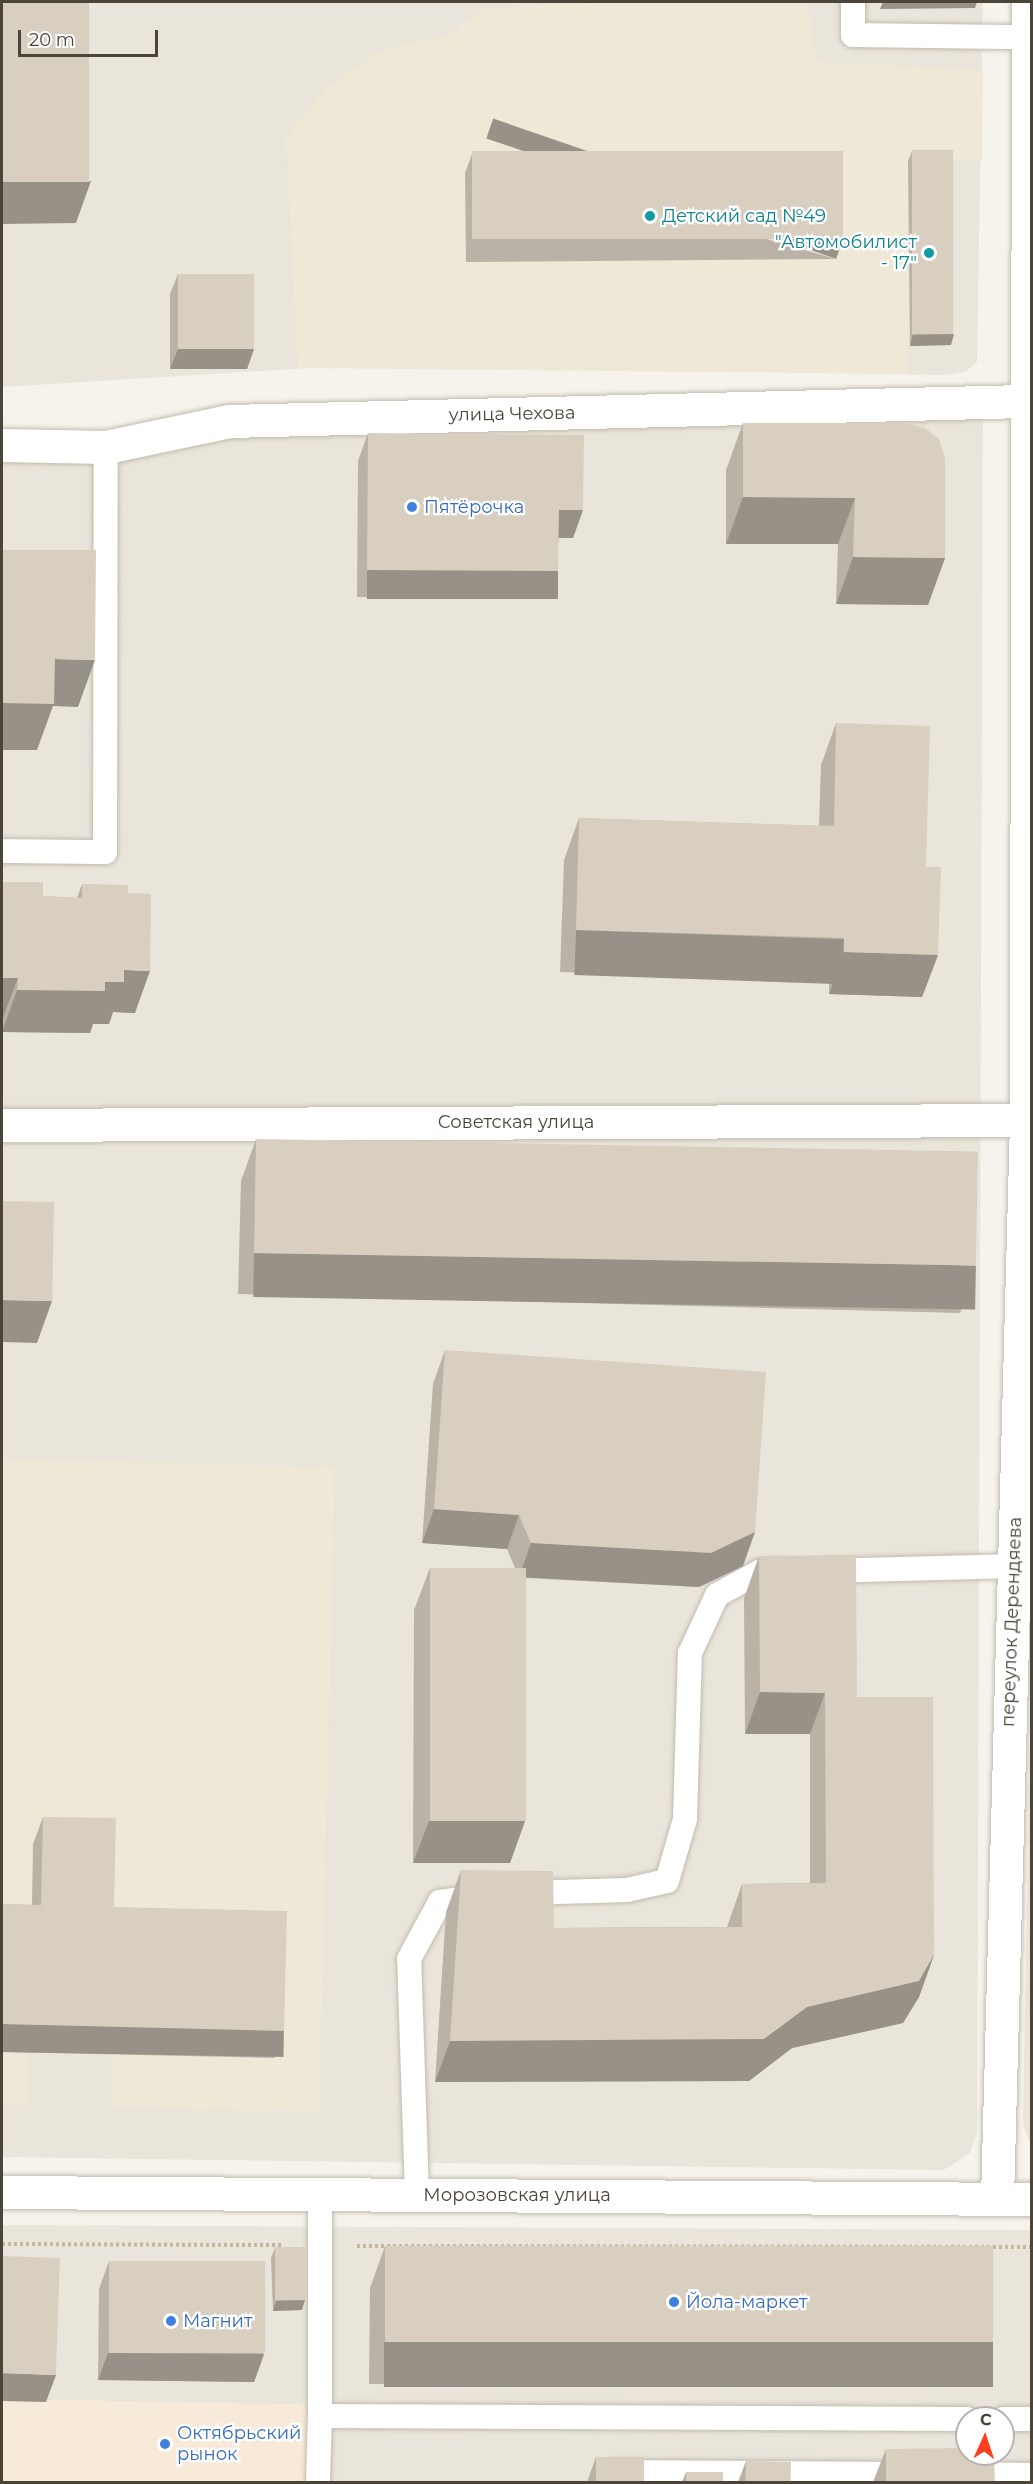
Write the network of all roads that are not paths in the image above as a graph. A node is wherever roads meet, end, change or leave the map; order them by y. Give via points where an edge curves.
1 (853, 2) edge
2 (1028, 2) edge
3 (1028, 37) junction
4 (1026, 400) junction
5 (2, 445) edge
6 (106, 447) junction
7 (2, 851) edge
8 (1029, 1120) edge
9 (2, 1125) edge
10 (1014, 1566) junction
11 (2, 2192) edge
12 (320, 2194) junction
13 (417, 2195) junction
14 (997, 2199) junction
15 (1032, 2199) edge
16 (320, 2416) junction
17 (955, 2418) edge
18 (1015, 2419) edge
19 (1032, 2419) edge
20 (612, 2472) edge
21 (1032, 2475) edge
22 (829, 2478) edge
23 (318, 2482) edge

1 - 3 lane via 854,35
2 - 3 street, переулок Дерендяева
3 - 4 street, переулок Дерендяева
4 - 6 street, улица Чехова via 229,421
4 - 8 street, переулок Дерендяева
5 - 6 street, улица Чехова
6 - 7 lane via 105,852
8 - 9 street, Советская улица
8 - 10 street, переулок Дерендяева
10 - 13 lane via 759,1572 717,1596 690,1653 686,1820 667,1881 627,1890 440,1902 409,1959
10 - 14 street, переулок Дерендяева
11 - 12 street, Морозовская улица
12 - 13 street, Морозовская улица
12 - 16 lane
13 - 14 street, Морозовская улица
14 - 15 street, Морозовская улица
16 - 17 lane
16 - 23 lane
18 - 19 lane
20 - 22 lane
21 - 22 lane

